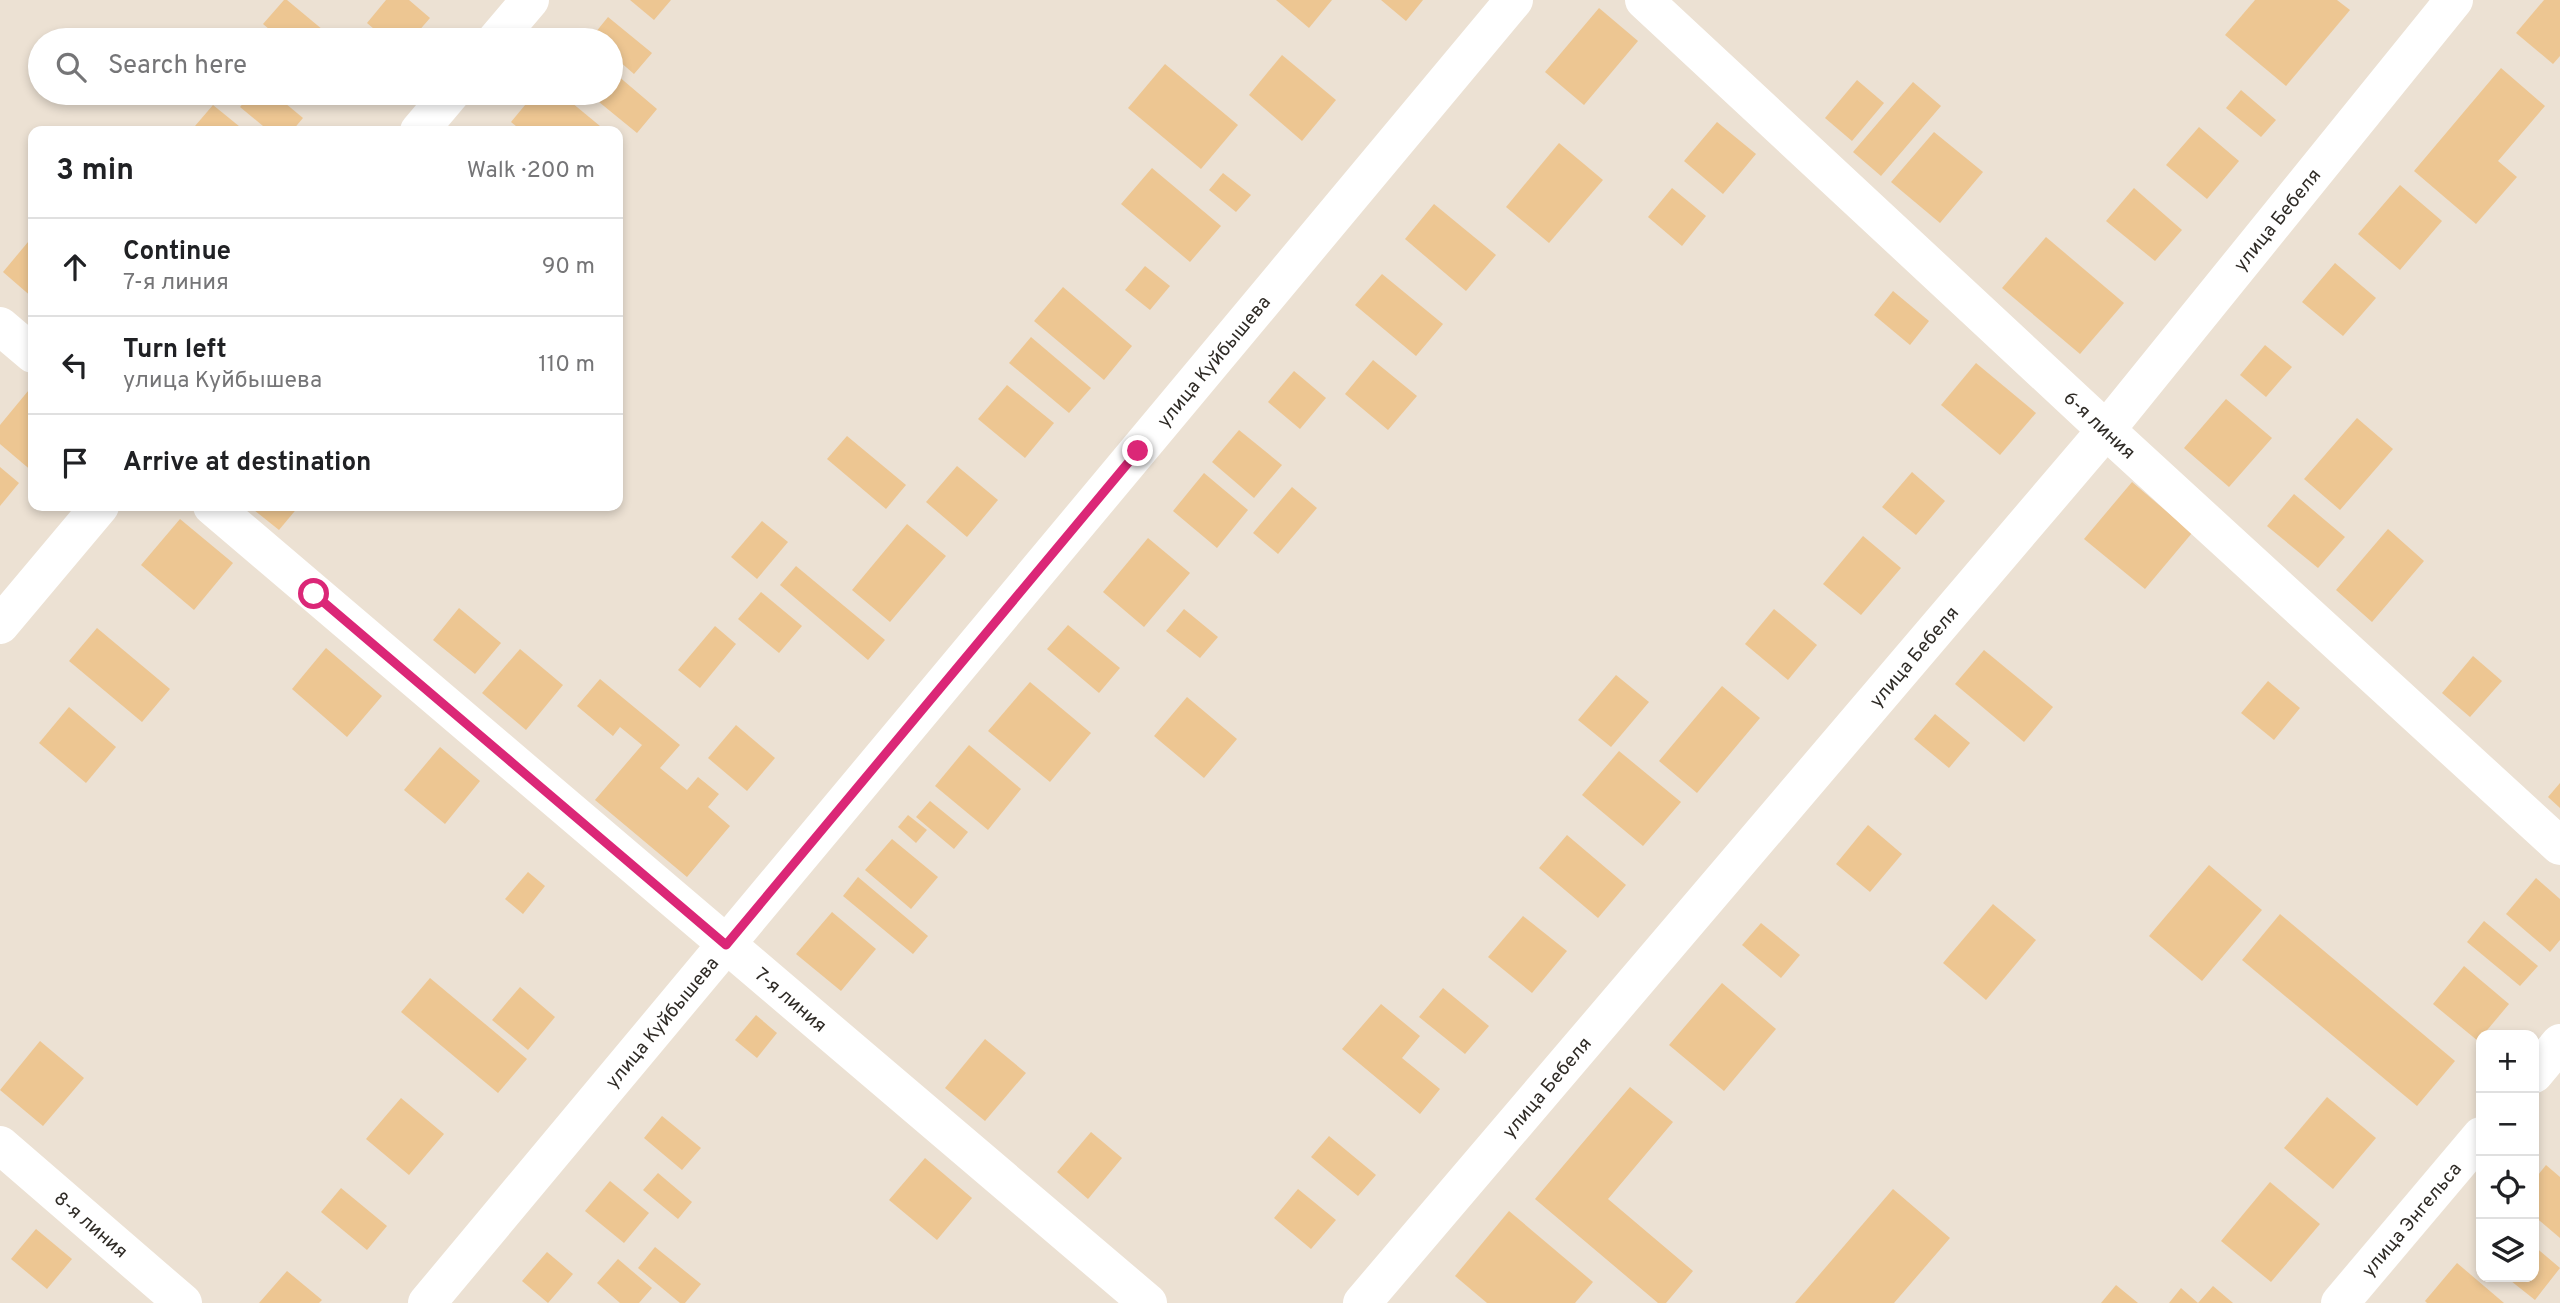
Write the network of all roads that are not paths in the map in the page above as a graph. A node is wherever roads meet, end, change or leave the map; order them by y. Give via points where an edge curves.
1 (530, 0) edge
2 (1514, 0) edge
3 (1644, 0) edge
4 (2454, 0) edge
5 (506, 28) edge
6 (442, 105) edge
7 (423, 126) edge
8 (0, 326) edge
9 (28, 350) edge
10 (2106, 430) junction
11 (96, 511) edge
12 (218, 511) edge
13 (0, 625) edge
14 (2560, 846) edge
15 (726, 945) junction
16 (2560, 1043) edge
17 (2539, 1068) edge
18 (2476, 1142) edge
19 (0, 1145) edge
20 (183, 1303) edge
21 (427, 1303) edge
22 (1148, 1303) edge
23 (1362, 1303) edge
24 (2340, 1303) edge

1 - 5 street
2 - 15 street, улица Куйбышева
3 - 10 street, 6-я линия
4 - 10 street, улица Бебеля
6 - 7 street
8 - 9 street
10 - 14 street, 6-я линия
10 - 23 street, улица Бебеля
11 - 13 street
12 - 15 street, 7-я линия
15 - 21 street, улица Куйбышева
15 - 22 street, 7-я линия
16 - 17 street
18 - 24 street, улица Энгельса
19 - 20 street, 8-я линия

